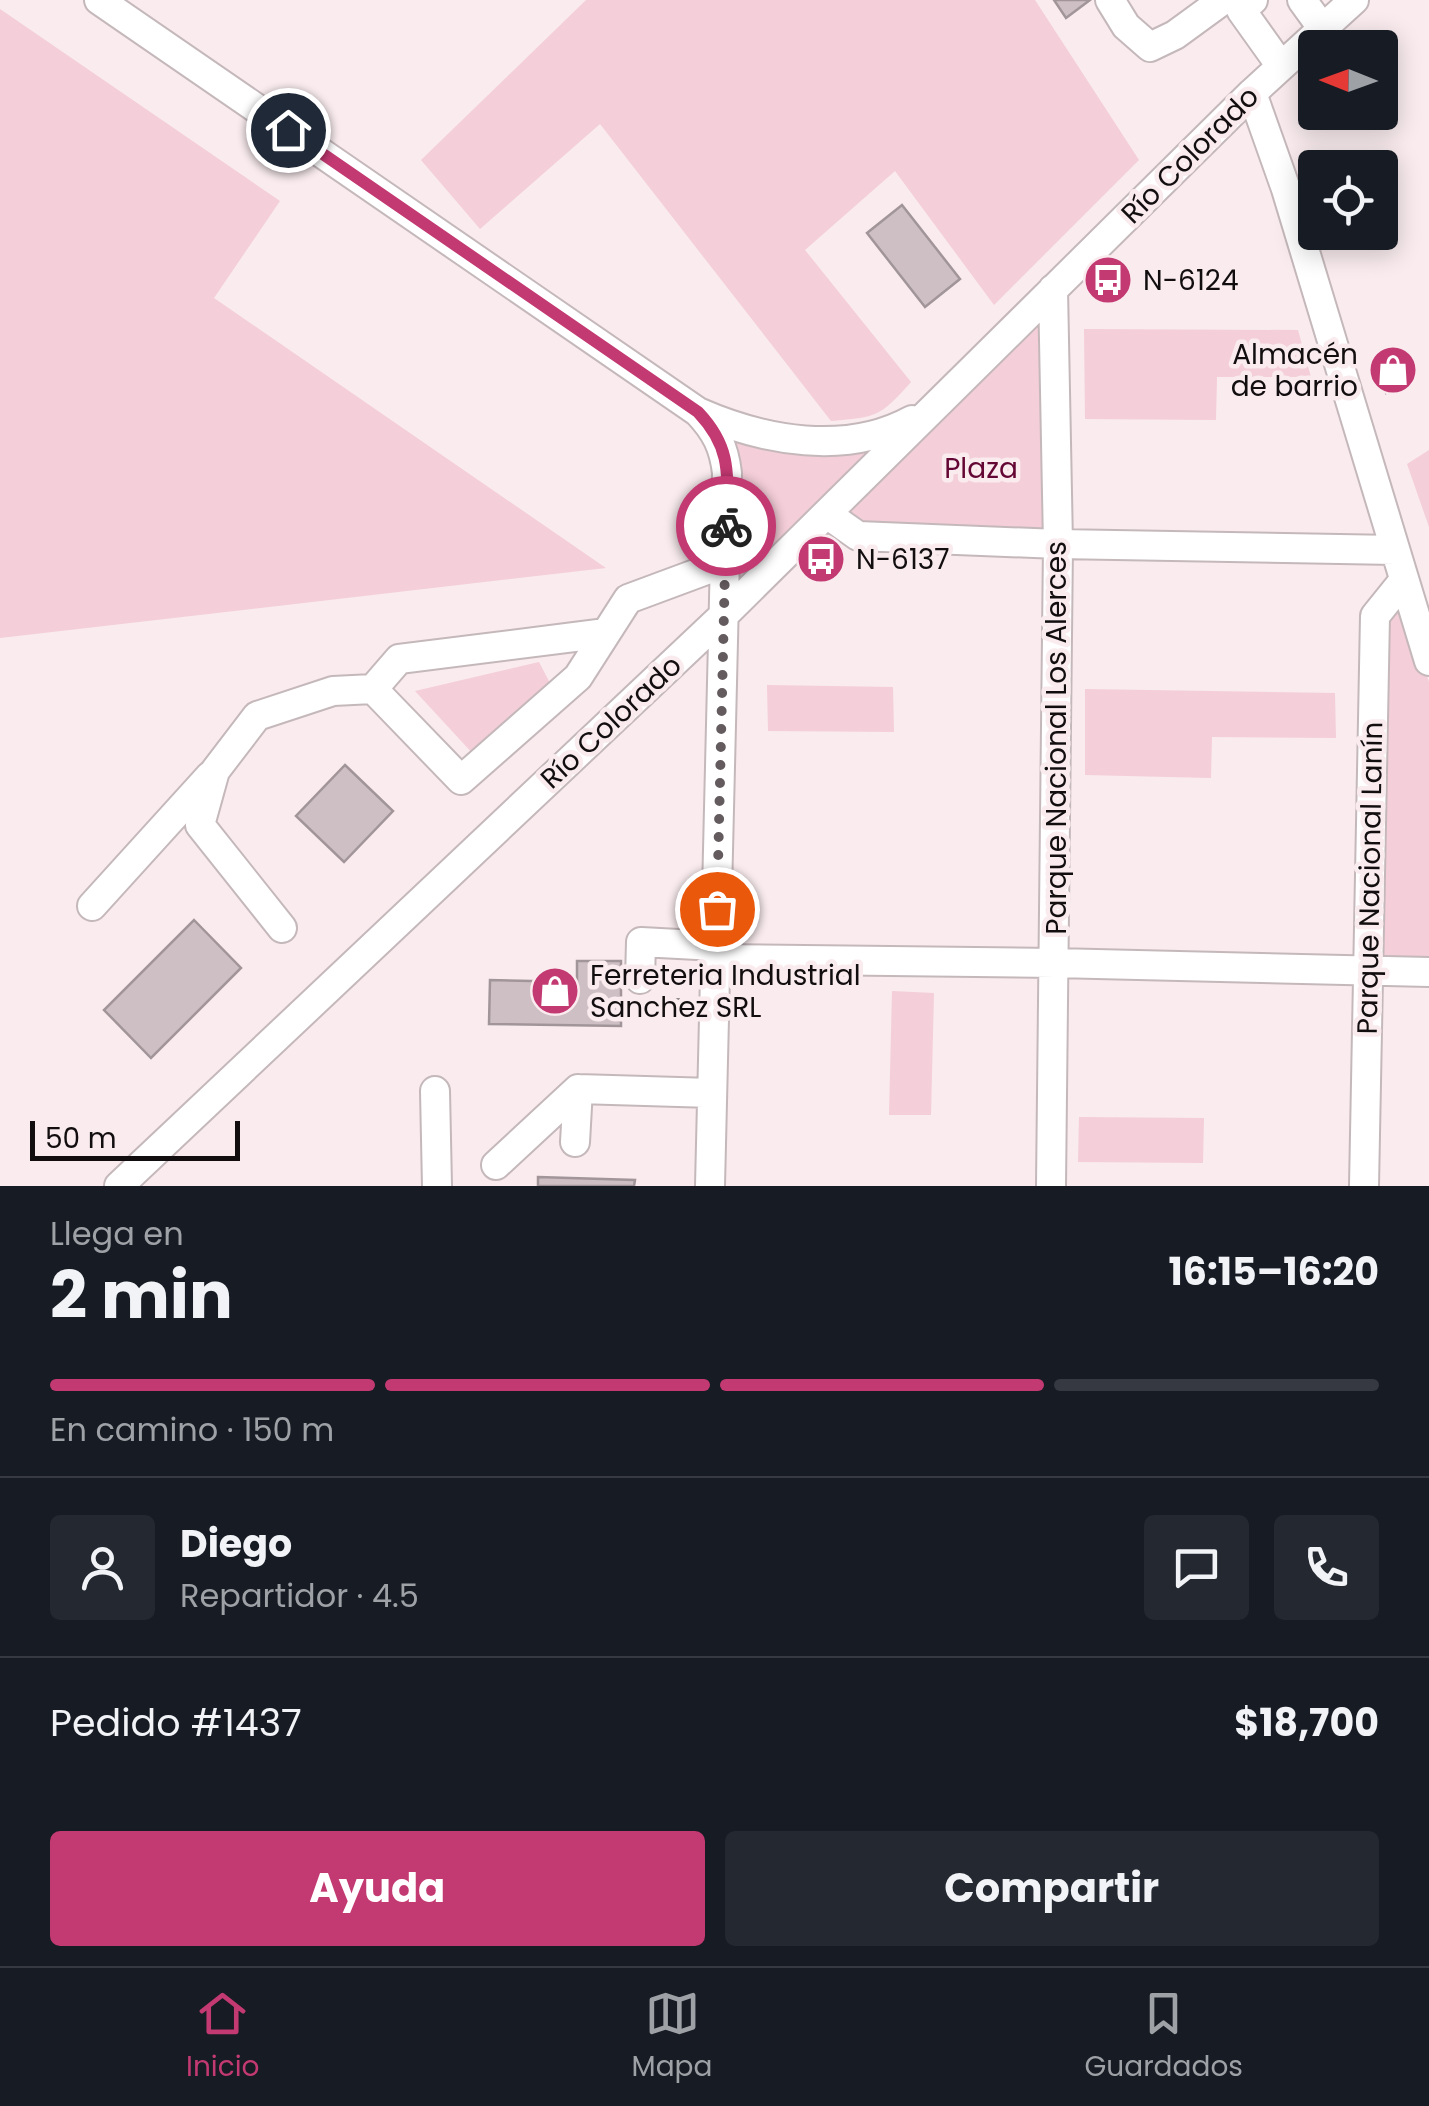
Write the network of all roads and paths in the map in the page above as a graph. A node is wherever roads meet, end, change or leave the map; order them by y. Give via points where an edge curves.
1 (99, 0) edge
2 (1110, 0) edge
3 (1302, 0) edge
4 (1354, 0) edge
5 (1238, 3) edge
6 (1323, 29) junction
7 (1281, 66) junction
8 (1252, 92) junction
9 (1054, 289) junction
10 (931, 410) junction
11 (698, 412) junction
12 (827, 514) junction
13 (1058, 544) junction
14 (1396, 550) junction
15 (725, 562) junction
16 (1404, 580) junction
17 (724, 615) junction
18 (606, 633) junction
19 (1429, 661) edge
20 (374, 689) junction
21 (214, 771) junction
22 (92, 906) dead end
23 (282, 928) dead end
24 (716, 952) junction
25 (1055, 963) junction
26 (1369, 970) junction
27 (1429, 972) edge
28 (649, 990) joint
29 (714, 1002) junction
30 (578, 1089) junction
31 (435, 1090) dead end
32 (712, 1093) junction
33 (574, 1142) dead end
34 (496, 1164) dead end
35 (119, 1186) edge
36 (437, 1186) edge
37 (710, 1186) edge
38 (1052, 1186) edge
39 (1364, 1186) edge

1 - 11 street
2 - 5 street via 1150,47
3 - 6 street
4 - 6 street, Río Colorado
5 - 7 street
6 - 7 street, Río Colorado
7 - 8 street, Río Colorado
8 - 9 street, Río Colorado
8 - 14 street
9 - 10 street, Río Colorado
9 - 13 street, Parque Nacional Los Alerces
10 - 11 street via 877,434 824,441 772,436
10 - 12 street, Río Colorado
11 - 15 street via 724,454
12 - 13 street via 858,536
12 - 17 street, Río Colorado
13 - 14 street
13 - 25 street, Parque Nacional Los Alerces
14 - 16 street
15 - 17 street
15 - 18 street via 628,599
16 - 19 street
16 - 26 street, Parque Nacional Lanín via 1375,616
17 - 24 street
17 - 35 street, Río Colorado
18 - 20 street via 398,659
18 - 20 street via 578,677 462,780
20 - 21 street via 334,691 257,716
21 - 22 street
21 - 23 street via 200,825
24 - 25 street
24 - 28 street via 641,942
24 - 29 street
25 - 26 street
25 - 38 street, Parque Nacional Los Alerces
26 - 27 street
26 - 39 street, Parque Nacional Lanín
28 - 29 path
29 - 32 street
30 - 32 street
30 - 33 street
30 - 34 street
31 - 36 street
32 - 37 street

